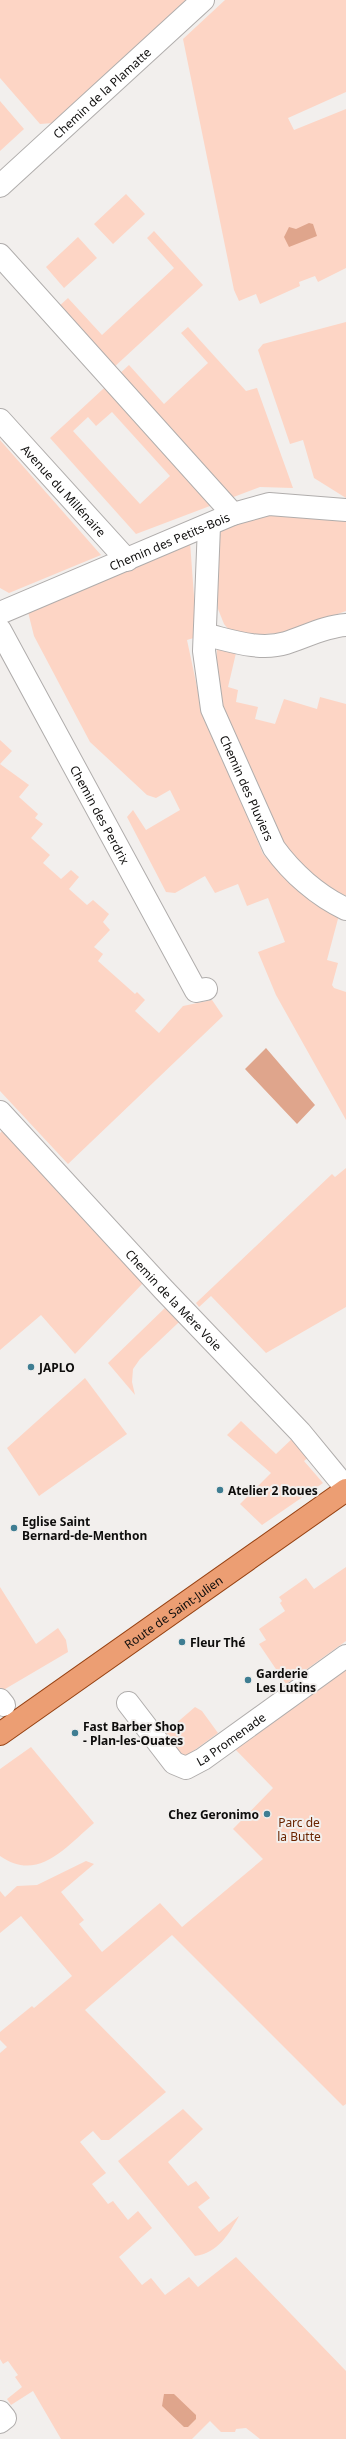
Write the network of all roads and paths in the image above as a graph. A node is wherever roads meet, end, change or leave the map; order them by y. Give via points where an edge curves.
1 (203, 0) edge
2 (0, 186) edge
3 (0, 255) edge
4 (0, 420) edge
5 (346, 510) edge
6 (233, 514) junction
7 (209, 526) junction
8 (127, 560) junction
9 (0, 613) edge
10 (346, 624) edge
11 (0, 630) edge
12 (207, 635) junction
13 (346, 909) edge
14 (206, 989) dead end
15 (0, 1112) edge
16 (346, 1489) edge
17 (346, 1656) edge
18 (128, 1703) dead end
19 (0, 1734) edge
20 (0, 2412) edge
21 (0, 2422) edge

1 - 2 street, Chemin de la Plamatte
3 - 6 street
4 - 8 street, Avenue du Millénaire
5 - 6 street, Chemin des Petits-Bois via 269,504
6 - 7 street, Chemin des Petits-Bois
7 - 8 street, Chemin des Petits-Bois
7 - 12 street, Chemin des Pluviers
8 - 9 street, Chemin des Petits-Bois
10 - 12 street via 285,643 266,645 246,644
11 - 14 street, Chemin des Perdrix via 196,991
12 - 13 street, Chemin des Pluviers via 204,651 212,709 264,829 287,865 321,895
15 - 16 street, Chemin de la Mère Voie via 164,1290 300,1432
16 - 19 main road, Route de Saint-Julien
17 - 18 street, La Promenade via 186,1768 174,1763
20 - 21 street via 5,2418

